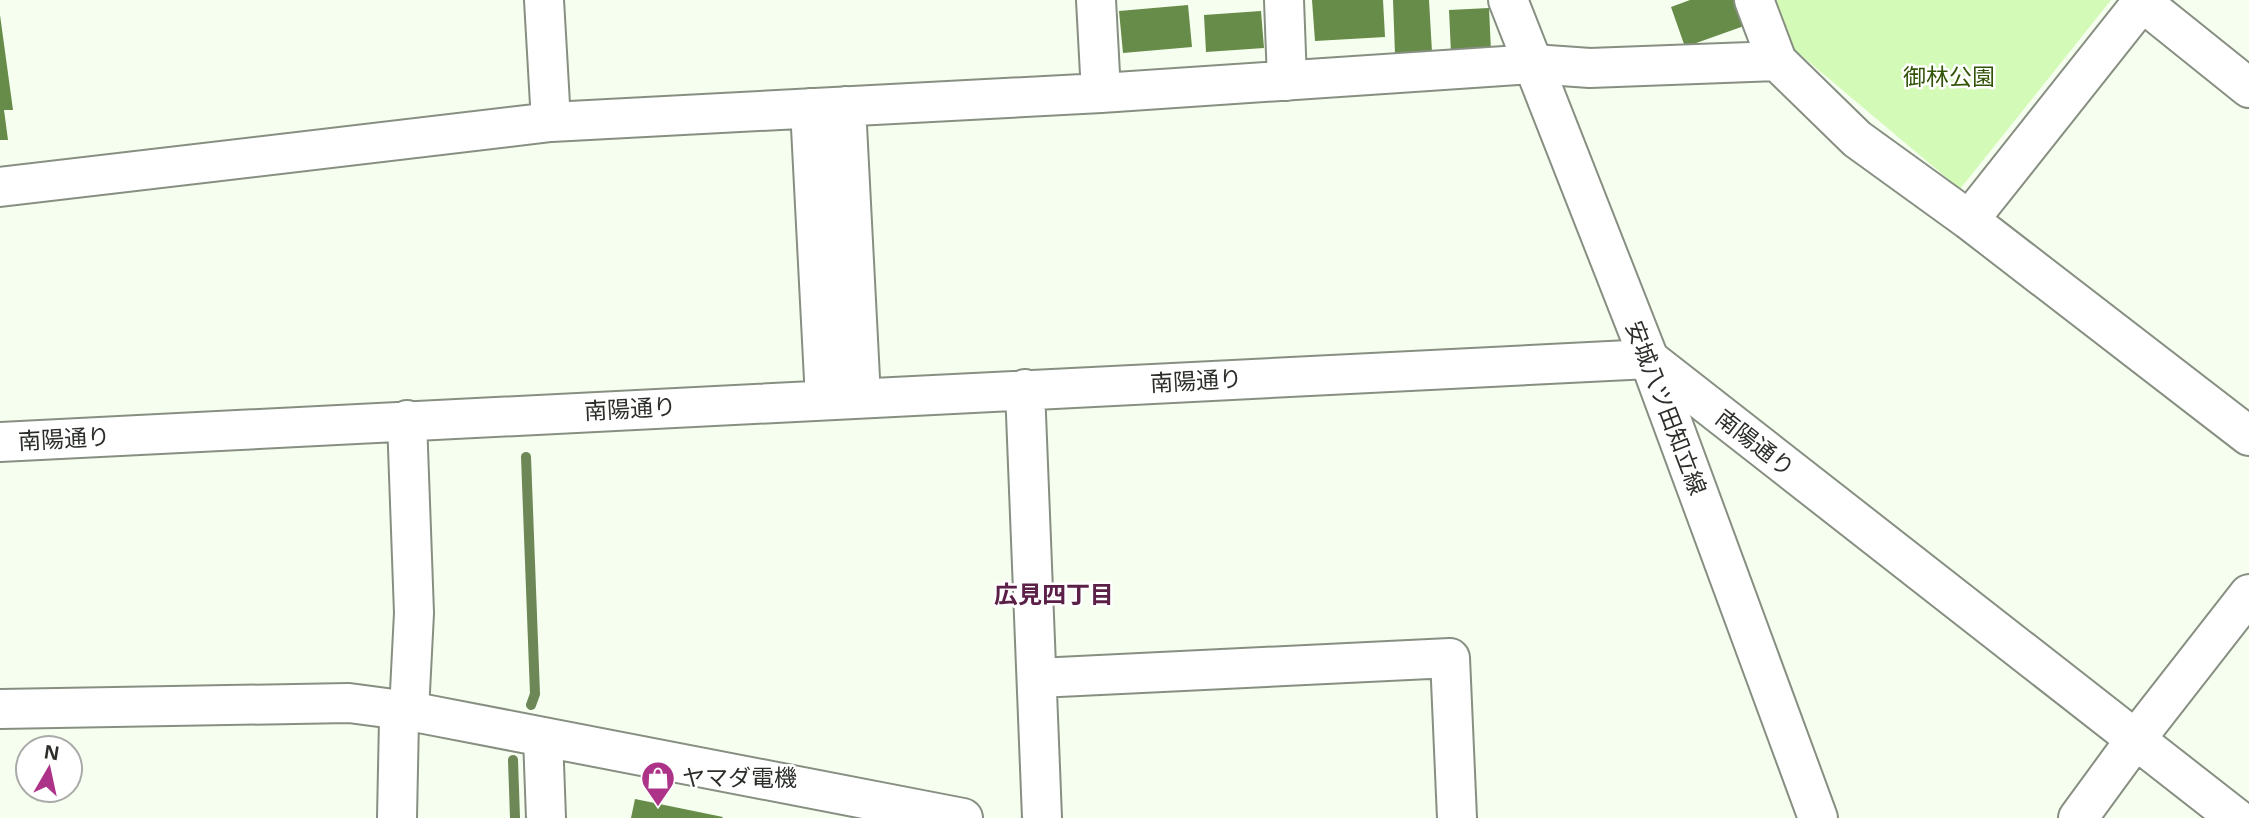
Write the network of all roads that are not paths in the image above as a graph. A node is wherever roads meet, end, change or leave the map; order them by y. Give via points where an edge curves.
1 (544, 0) edge
2 (1096, 0) edge
3 (1284, 0) edge
4 (1508, 0) edge
5 (1754, 0) edge
6 (2143, 1) edge
7 (1777, 61) junction
8 (1533, 64) junction
9 (1287, 81) junction
10 (2249, 88) edge
11 (1101, 93) junction
12 (828, 107) junction
13 (551, 122) junction
14 (0, 187) edge
15 (1969, 220) junction
16 (1649, 359) junction
17 (1025, 389) junction
18 (843, 399) junction
19 (407, 421) junction
20 (2249, 436) edge
21 (0, 442) edge
22 (2249, 594) edge
23 (1038, 678) junction
24 (0, 709) edge
25 (409, 711) junction
26 (542, 737) junction
27 (2135, 740) junction
28 (397, 818) edge
29 (546, 818) edge
30 (963, 818) edge
31 (1042, 818) edge
32 (1457, 818) edge
33 (1818, 818) edge
34 (2078, 818) edge
35 (2236, 818) edge

1 - 13 street
2 - 11 street
3 - 9 street
4 - 8 street, 安城八ツ田知立線
5 - 7 street
6 - 10 street
6 - 15 street
7 - 8 street via 1590,68
7 - 15 street via 1857,139
8 - 9 street
8 - 16 street, 安城八ツ田知立線
9 - 11 street
11 - 12 street
12 - 13 street
12 - 18 street
13 - 14 street
15 - 20 street
16 - 17 street, 南陽通り
16 - 27 street, 南陽通り
16 - 33 street, 安城八ツ田知立線
17 - 18 street, 南陽通り
17 - 23 street
18 - 19 street, 南陽通り
19 - 21 street, 南陽通り
19 - 25 street via 414,613
22 - 27 street
23 - 31 street
23 - 32 street via 1450,658
24 - 25 street via 349,703
25 - 26 street
25 - 28 street via 399,719
26 - 29 street
26 - 30 street
27 - 34 street
27 - 35 street, 南陽通り

